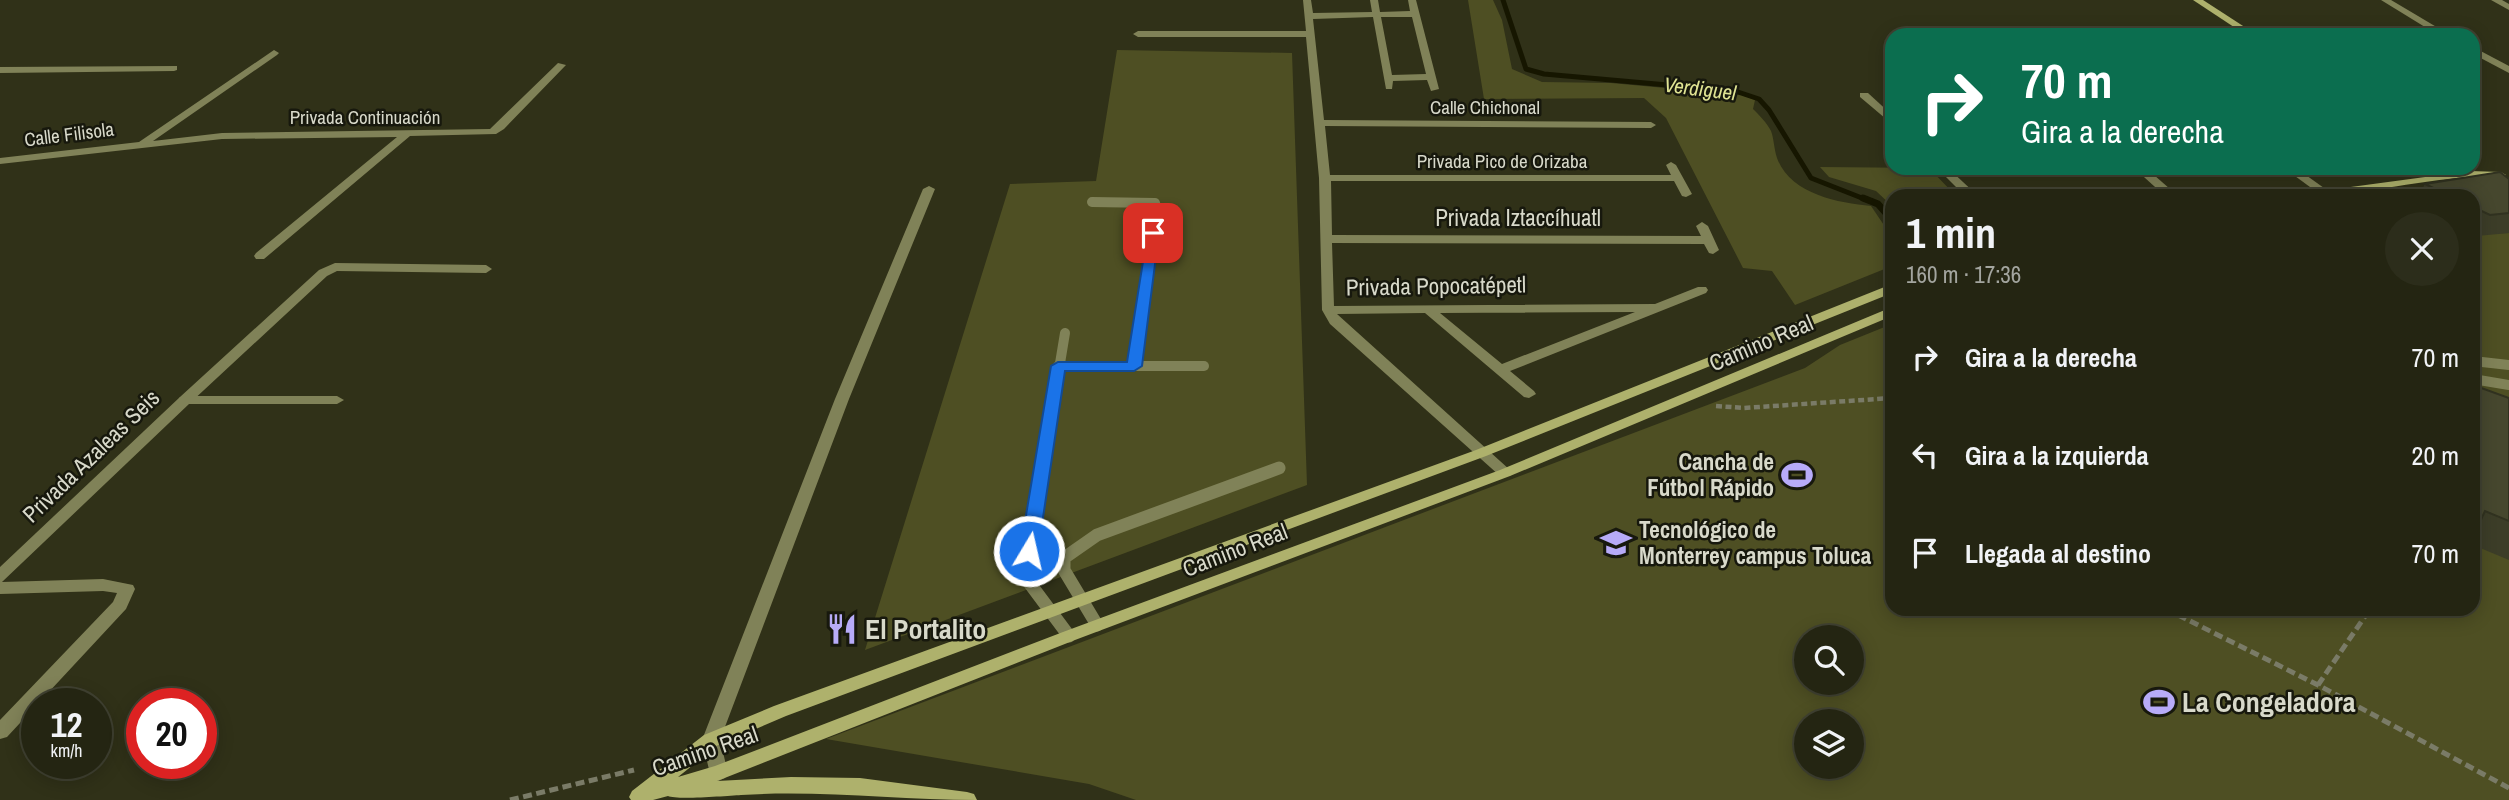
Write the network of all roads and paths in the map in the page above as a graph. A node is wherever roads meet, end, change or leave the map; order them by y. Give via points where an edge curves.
1 (1307, 0) edge
2 (1374, 0) edge
3 (1412, 0) edge
4 (2197, 0) edge
5 (2385, 0) edge
6 (2495, 0) edge
7 (2509, 7) edge
8 (1376, 15) junction
9 (1416, 15) junction
10 (1309, 16) junction
11 (2241, 28) edge
12 (2433, 28) edge
13 (1138, 34) dead end
14 (1312, 34) junction
15 (274, 53) dead end
16 (2480, 54) edge
17 (561, 65) dead end
18 (174, 68) dead end
19 (0, 70) edge
20 (2509, 70) edge
21 (1430, 77) junction
22 (1434, 89) dead end
23 (1864, 95) dead end
24 (1646, 114) dead end
25 (1885, 114) edge
26 (1319, 123) junction
27 (406, 134) junction
28 (143, 143) junction
29 (21, 158) junction
30 (0, 161) edge
31 (1671, 165) dead end
32 (0, 170) edge
33 (2480, 173) edge
34 (1950, 175) edge
35 (2147, 175) edge
36 (2299, 175) edge
37 (2440, 175) edge
38 (2473, 175) edge
39 (1325, 178) junction
40 (1679, 178) junction
41 (2486, 183) junction
42 (929, 189) dead end
43 (1964, 189) edge
44 (2164, 189) edge
45 (2319, 189) edge
46 (2351, 189) edge
47 (2452, 189) edge
48 (2498, 191) edge
49 (1686, 194) dead end
50 (1091, 202) dead end
51 (1702, 226) dead end
52 (1328, 239) junction
53 (260, 256) dead end
54 (486, 269) dead end
55 (1702, 290) dead end
56 (1885, 291) edge
57 (1426, 308) junction
58 (1658, 308) junction
59 (1328, 310) junction
60 (1885, 314) edge
61 (1065, 333) dead end
62 (2480, 362) edge
63 (2509, 365) edge
64 (1058, 366) junction
65 (1134, 366) junction
66 (1204, 366) dead end
67 (1500, 370) junction
68 (2480, 380) edge
69 (2509, 385) edge
70 (1529, 394) dead end
71 (1692, 397) junction
72 (1885, 398) edge
73 (185, 400) junction
74 (338, 400) dead end
75 (1481, 453) junction
76 (1279, 468) dead end
77 (1505, 472) junction
78 (0, 577) edge
79 (0, 588) edge
80 (1081, 600) junction
81 (1050, 611) junction
82 (2180, 616) edge
83 (2365, 616) edge
84 (1097, 625) junction
85 (1069, 636) junction
86 (2318, 685) junction
87 (0, 732) edge
88 (711, 740) junction
89 (641, 769) dead end
90 (718, 773) junction
91 (2509, 788) edge
92 (632, 798) edge
93 (510, 800) edge
94 (967, 800) edge

1 - 10 street
2 - 8 street
3 - 9 street
4 - 11 main road
5 - 12 street
6 - 7 street
8 - 9 street
8 - 10 street
8 - 21 street via 1388,83
9 - 21 street
10 - 14 street
13 - 14 street
14 - 26 street
15 - 28 street
16 - 20 street
17 - 27 street, Privada Continuación via 492,132
18 - 19 street
21 - 22 street
23 - 25 street
24 - 26 street, Calle Chichonal via 1654,129
26 - 39 street
27 - 28 street, Privada Continuación via 222,136
27 - 53 street
28 - 29 street, Calle Filisola
29 - 30 street, Calle Filisola
29 - 32 street
31 - 40 street
33 - 41 main road via 2501,175
34 - 43 street
35 - 44 street
36 - 45 street
37 - 46 main road
38 - 41 main road
39 - 40 street, Privada Pico de Orizaba
39 - 52 street
40 - 49 street
41 - 47 main road
41 - 48 main road
42 - 88 street via 842,399
50 - 65 lane via 1144,200 1156,206
51 - 52 street, Privada Iztaccíhuatl via 1710,245
52 - 59 street
54 - 73 street, Privada Azaleas Seis via 334,267
55 - 58 street, Privada Popocatépetl
56 - 75 main road, Camino Real
57 - 58 street, Privada Popocatépetl
57 - 59 street, Privada Popocatépetl
57 - 67 street
58 - 67 street, Privada Popocatépetl
59 - 75 street, Privada Popocatépetl
60 - 71 main road, Camino Real
61 - 64 lane
62 - 63 lane
64 - 65 lane
64 - 81 lane via 1025,577
65 - 66 lane
67 - 70 street
68 - 69 lane
71 - 72 path via 1717,407 1744,408
71 - 77 main road, Camino Real
73 - 74 street
73 - 78 street, Privada Azaleas Seis
75 - 77 street, Privada Popocatépetl
75 - 80 main road, Camino Real
76 - 80 lane via 1076,547 1064,558 1064,570
77 - 84 main road, Camino Real
79 - 87 street via 103,585 127,589 120,606
80 - 81 main road, Camino Real
80 - 84 lane
81 - 85 lane
81 - 88 main road, Camino Real
82 - 86 path
83 - 86 path
84 - 85 main road, Camino Real
85 - 90 main road, Camino Real
86 - 91 path
88 - 90 street
88 - 92 main road, Camino Real
89 - 93 path
90 - 92 main road, Camino Real
92 - 94 main road via 731,787 817,785 863,786

